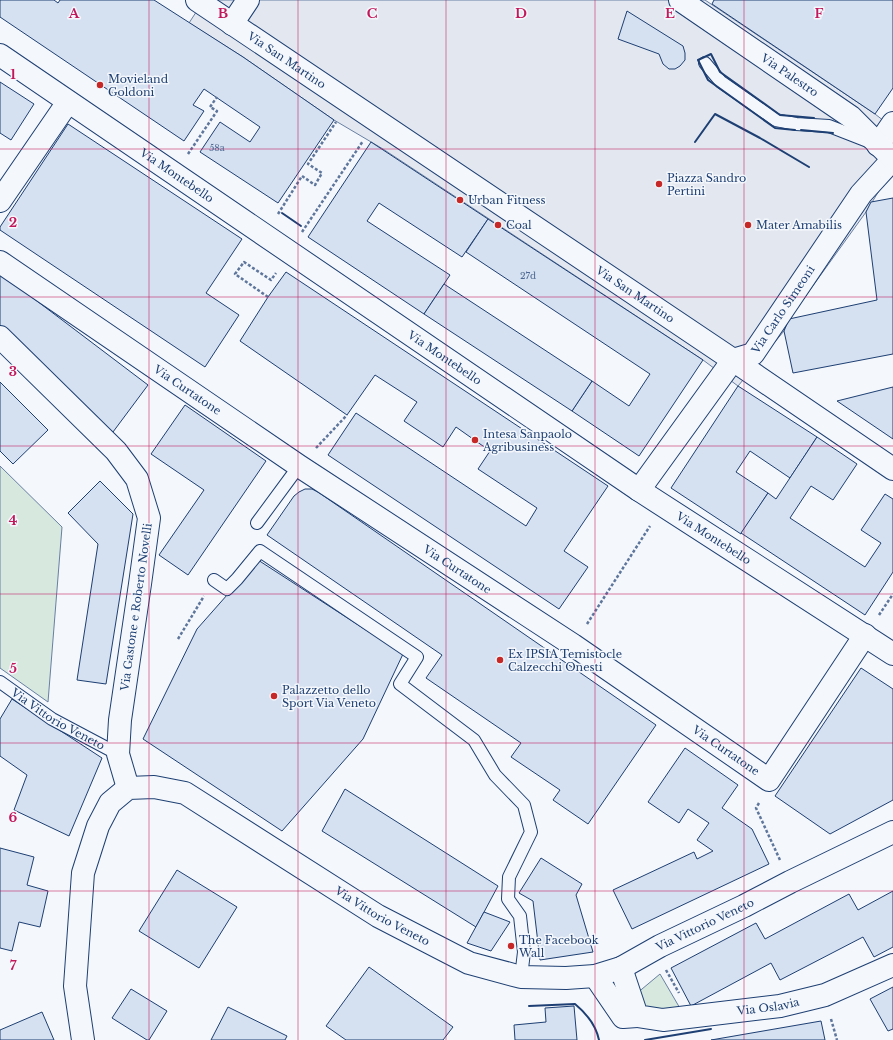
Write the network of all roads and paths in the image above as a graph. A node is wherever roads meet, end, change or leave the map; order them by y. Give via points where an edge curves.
1 (197, 0) edge
2 (248, 0) edge
3 (687, 2) edge
4 (232, 24) junction
5 (0, 55) edge
6 (705, 63) dead end
7 (217, 97) dead end
8 (68, 102) junction
9 (337, 120) dead end
10 (376, 121) junction
11 (893, 123) edge
12 (886, 152) edge
13 (187, 155) dead end
14 (0, 202) edge
15 (278, 214) dead end
16 (306, 226) dead end
17 (291, 253) junction
18 (0, 262) edge
19 (268, 297) dead end
20 (0, 337) edge
21 (733, 360) junction
22 (347, 415) dead end
23 (299, 466) junction
24 (893, 469) edge
25 (639, 490) junction
26 (257, 524) dead end
27 (643, 537) dead end
28 (214, 580) dead end
29 (893, 594) edge
30 (598, 607) dead end
31 (878, 617) dead end
32 (865, 635) junction
33 (893, 654) edge
34 (0, 682) edge
35 (118, 754) junction
36 (769, 780) junction
37 (128, 788) junction
38 (893, 832) edge
39 (790, 882) junction
40 (893, 965) edge
41 (621, 968) junction
42 (665, 968) dead end
43 (595, 976) junction
44 (521, 977) junction
45 (680, 996) dead end
46 (637, 1016) junction
47 (83, 1040) edge

1 - 4 street, Via San Martino
2 - 4 street
3 - 12 street, Via Palestro via 851,117
4 - 10 street, Via San Martino
5 - 8 street, Via Montebello
6 - 12 lane via 720,82 776,120 829,126
7 - 13 path via 210,107 217,111
8 - 14 street
8 - 17 street, Via Montebello
9 - 15 path via 308,164 322,174 315,185 302,176
10 - 16 path
10 - 21 street, Via San Martino
11 - 12 street, Via Carlo Simeoni
12 - 21 street, Via Carlo Simeoni via 861,194 753,354
17 - 19 path via 271,280 244,262 235,274
17 - 25 street, Via Montebello
18 - 23 street, Via Curtatone
20 - 35 street, Via Gastone e Roberto Novelli via 116,451 137,479 149,518 120,720
21 - 24 street, Via San Martino
21 - 25 street
22 - 23 path
23 - 26 lane
23 - 36 street, Via Curtatone via 573,645
25 - 32 street, Via Montebello
27 - 30 path
28 - 44 lane via 226,589 260,551 417,657 400,684 474,740 495,775 524,805 531,832 509,878 508,899 520,916 524,952
29 - 31 path
32 - 33 street, Via Montebello
32 - 36 street, Via Curtatone
34 - 35 lane, Via Vittorio Veneto via 52,719
35 - 37 street, Via Gastone e Roberto Novelli
36 - 39 path via 756,808
37 - 44 street, Via Vittorio Veneto via 154,787 185,793 378,916 469,963
37 - 47 street via 110,803 98,826 83,873 75,986
38 - 39 street, Via Vittorio Veneto
39 - 41 street, Via Vittorio Veneto
40 - 46 street, Via Oslavia via 825,995 780,1006 663,1020
41 - 43 street, Via Vittorio Veneto
41 - 46 street
42 - 45 path
43 - 44 street, Via Vittorio Veneto
43 - 46 street, Via Oslavia via 623,1017

